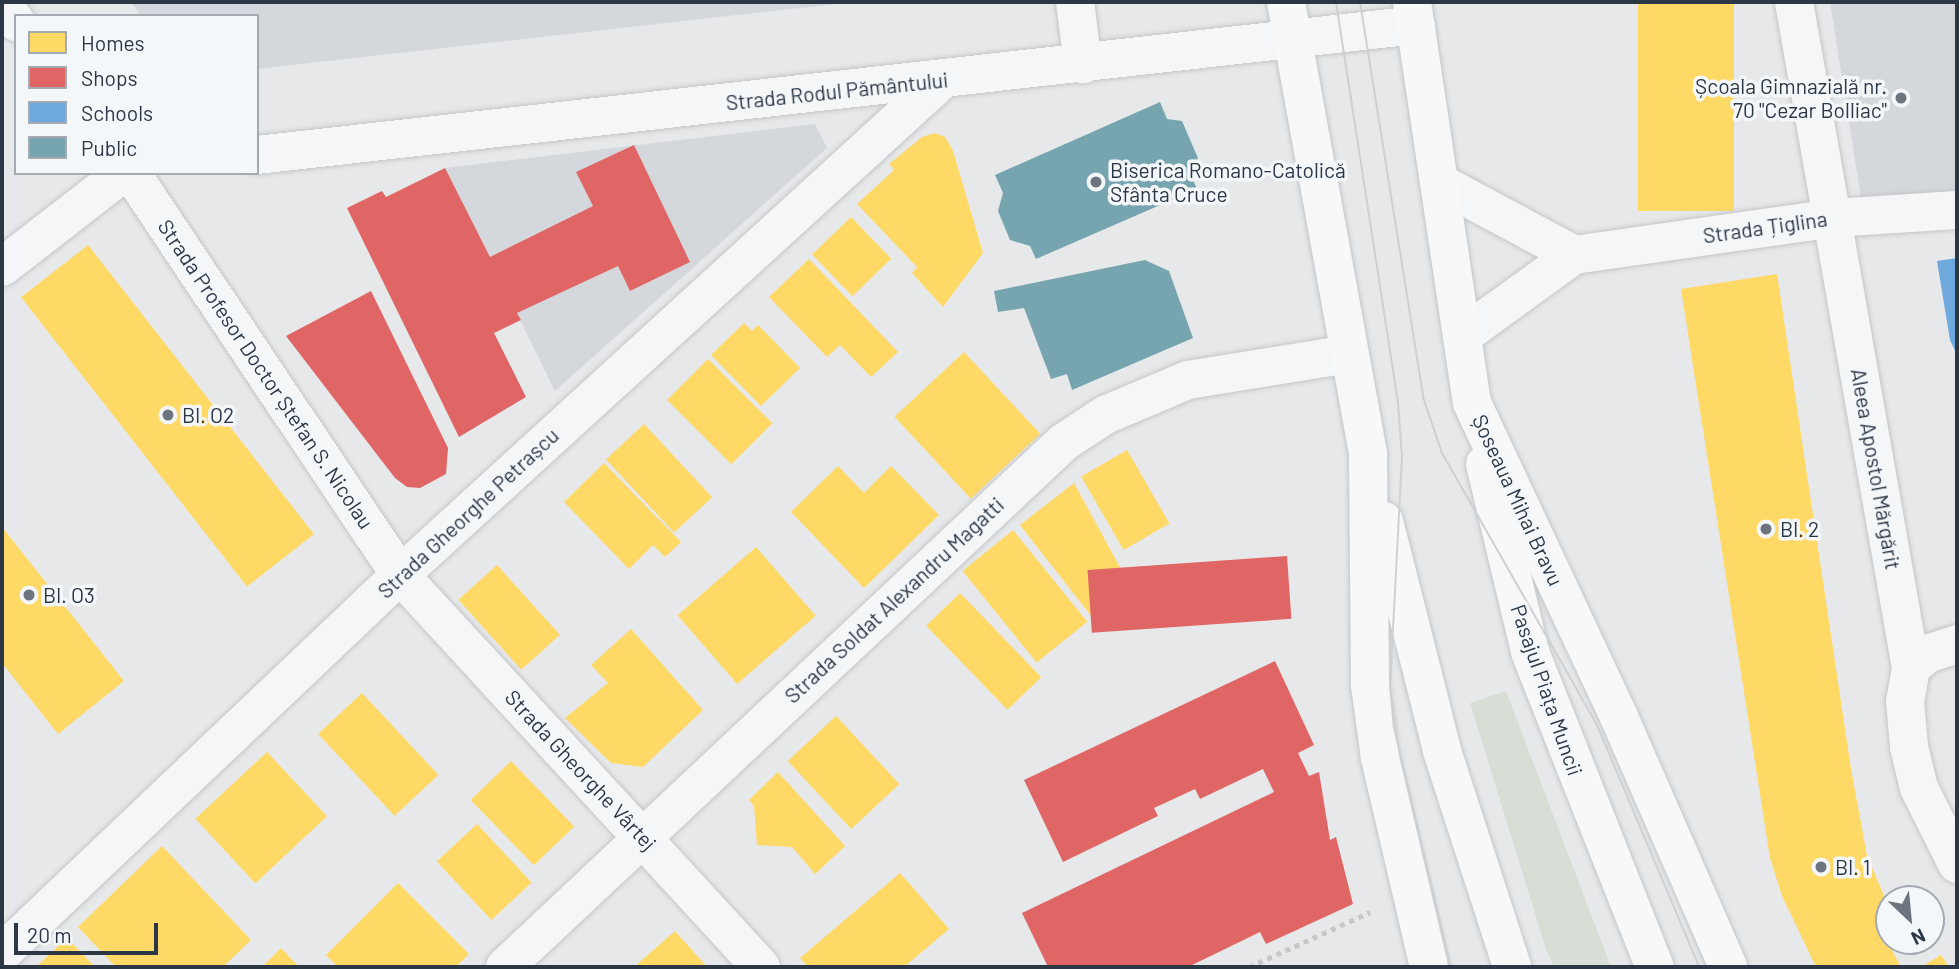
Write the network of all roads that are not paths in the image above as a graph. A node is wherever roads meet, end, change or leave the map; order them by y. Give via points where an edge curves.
1 (1075, 2) edge
2 (1286, 2) edge
3 (1794, 2) edge
4 (2, 4) edge
5 (1414, 13) edge
6 (14, 19) edge
7 (1293, 41) junction
8 (1083, 64) junction
9 (942, 80) junction
10 (259, 155) edge
11 (120, 175) edge
12 (132, 175) edge
13 (1440, 183) junction
14 (1957, 210) edge
15 (1833, 218) junction
16 (1574, 255) junction
17 (2, 267) edge
18 (1462, 336) junction
19 (1349, 354) junction
20 (1472, 403) junction
21 (1368, 454) junction
22 (400, 575) junction
23 (1957, 645) edge
24 (1911, 668) junction
25 (642, 836) junction
26 (1957, 864) edge
27 (2, 953) edge
28 (505, 967) edge
29 (761, 967) edge
30 (1429, 967) edge
31 (1512, 967) edge
32 (1655, 967) edge
33 (1728, 967) edge

1 - 8 street
2 - 7 main road
3 - 15 street, Aleea Apostol Mărgărit
4 - 6 street
5 - 7 street, Strada Rodul Pământului
5 - 13 main road, Șoseaua Mihai Bravu
7 - 8 street, Strada Rodul Pământului
7 - 19 main road
8 - 9 street, Strada Rodul Pământului
9 - 10 street, Strada Rodul Pământului
9 - 22 street, Strada Gheorghe Petrașcu
11 - 17 street
12 - 22 street, Strada Profesor Doctor Ștefan S. Nicolau
13 - 16 street
13 - 18 main road, Șoseaua Mihai Bravu
14 - 15 street, Strada Țiglina
15 - 16 street, Strada Țiglina
15 - 24 street, Aleea Apostol Mărgărit
16 - 18 street
18 - 20 main road, Șoseaua Mihai Bravu
19 - 21 main road
19 - 25 street, Strada Soldat Alexandru Magatti via 1188,380 1105,415 1064,442
20 - 32 main road, Pasajul Piața Muncii via 1506,565 1530,652
20 - 33 main road, Șoseaua Mihai Bravu via 1609,695
21 - 30 main road via 1370,685 1408,894
21 - 31 main road via 1442,751
22 - 25 street, Strada Gheorghe Vârtej
22 - 27 street, Strada Gheorghe Petrașcu
23 - 24 street via 1927,654
24 - 26 street, Aleea Apostol Mărgărit via 1905,701 1909,747 1919,788
25 - 28 street, Strada Soldat Alexandru Magatti
25 - 29 street, Strada Gheorghe Vârtej

